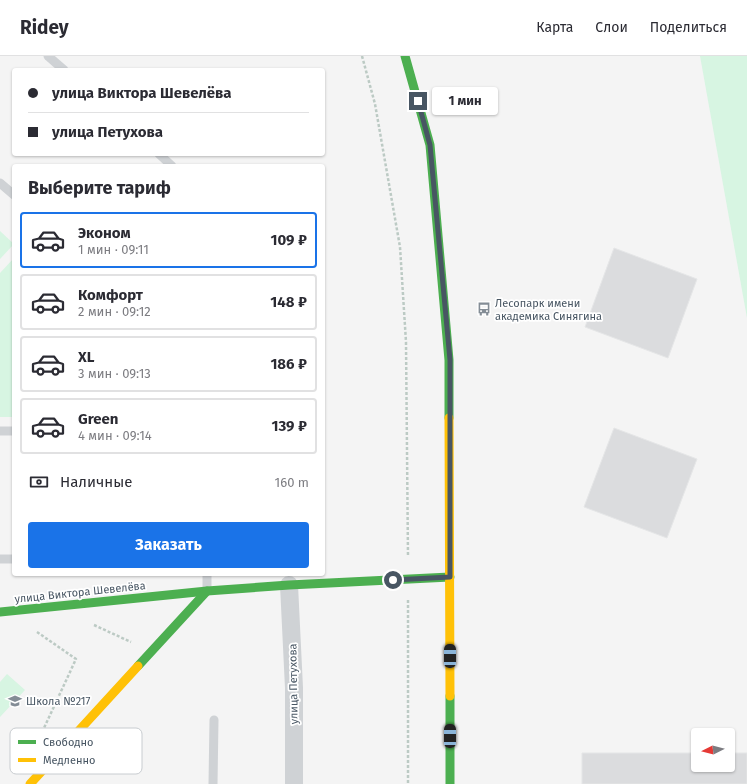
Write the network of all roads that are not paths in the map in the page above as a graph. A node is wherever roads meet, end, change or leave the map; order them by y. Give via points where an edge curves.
1 (48, 56) edge
2 (406, 56) edge
3 (62, 68) edge
4 (161, 156) edge
5 (170, 164) edge
6 (0, 183) edge
7 (12, 193) edge
8 (0, 431) edge
9 (12, 431) edge
10 (0, 559) edge
11 (12, 559) edge
12 (207, 576) edge
13 (450, 577) junction
14 (289, 585) junction
15 (207, 591) junction
16 (4, 611) edge
17 (214, 720) dead end
18 (81, 728) edge
19 (39, 774) edge
20 (30, 784) edge
21 (213, 784) edge
22 (294, 784) edge
23 (450, 784) edge

1 - 3 lane
2 - 13 street via 430,145 450,360
4 - 5 lane
6 - 7 lane
8 - 9 lane
10 - 11 lane
12 - 15 lane
13 - 14 street, улица Виктора Шевелёва
13 - 23 street
14 - 15 street, улица Виктора Шевелёва
14 - 22 street, улица Петухова via 294,688
15 - 16 street, улица Виктора Шевелёва
15 - 18 street
17 - 21 lane
19 - 20 street

